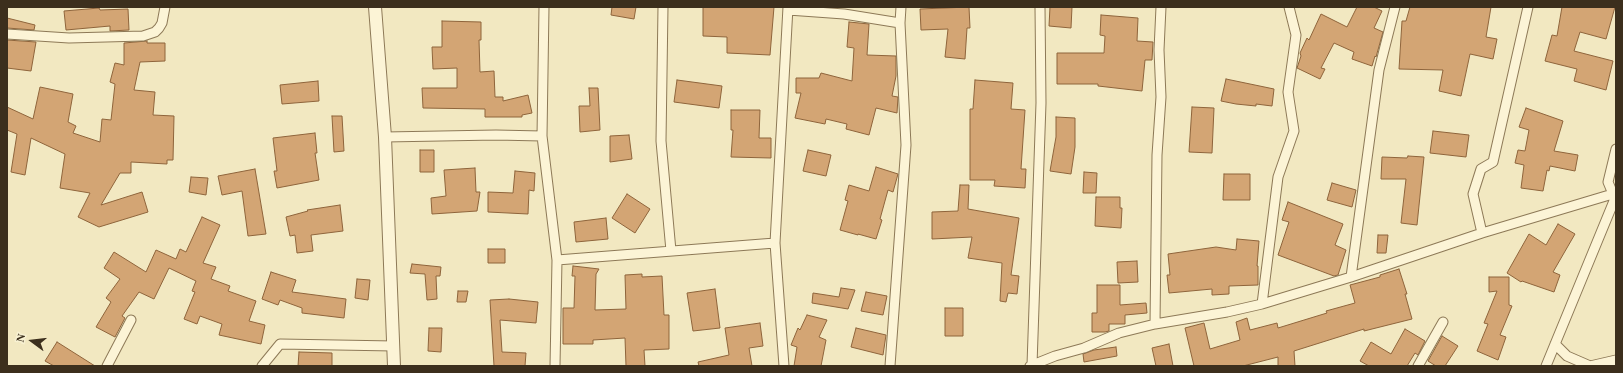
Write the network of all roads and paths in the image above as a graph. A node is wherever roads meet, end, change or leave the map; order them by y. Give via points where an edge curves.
1 (165, 7) edge
2 (375, 7) edge
3 (544, 7) edge
4 (663, 7) edge
5 (901, 7) edge
6 (1040, 7) edge
7 (1161, 7) edge
8 (1289, 7) edge
9 (1394, 7) edge
10 (1528, 7) edge
11 (788, 8) edge
12 (900, 23) junction
13 (7, 34) edge
14 (542, 136) junction
15 (385, 137) junction
16 (1616, 149) edge
17 (1615, 194) edge
18 (1482, 232) junction
19 (775, 243) junction
20 (671, 251) junction
21 (557, 260) junction
22 (1351, 277) junction
23 (1262, 304) junction
24 (131, 320) dead end
25 (1443, 322) dead end
26 (1155, 324) junction
27 (1555, 344) junction
28 (394, 346) junction
29 (1616, 360) edge
30 (1031, 365) edge
31 (107, 366) edge
32 (262, 366) edge
33 (394, 366) edge
34 (555, 366) edge
35 (784, 366) edge
36 (890, 366) edge
37 (1418, 366) edge
38 (1546, 366) edge
39 (1590, 366) edge

1 - 13 street via 160,28 143,36 68,38
2 - 15 street
3 - 14 street
4 - 20 street via 661,141
5 - 12 street
6 - 30 street via 1041,103
7 - 26 street
8 - 23 street via 1296,35 1288,92 1294,131 1278,177
9 - 22 street via 1379,70
10 - 18 street via 1493,162 1481,169 1473,194
11 - 12 street
11 - 19 street
12 - 36 street via 906,145
14 - 15 street
14 - 21 street
15 - 28 street
16 - 17 street via 1608,182
17 - 18 street
17 - 27 street
18 - 22 street
19 - 20 street
19 - 35 street
20 - 21 street
21 - 34 street
22 - 23 street
23 - 26 street
24 - 31 street
25 - 37 street
26 - 30 street via 1119,333 1084,348
27 - 38 street
27 - 39 street via 1567,356
28 - 32 street via 280,344
28 - 33 street
29 - 39 street

